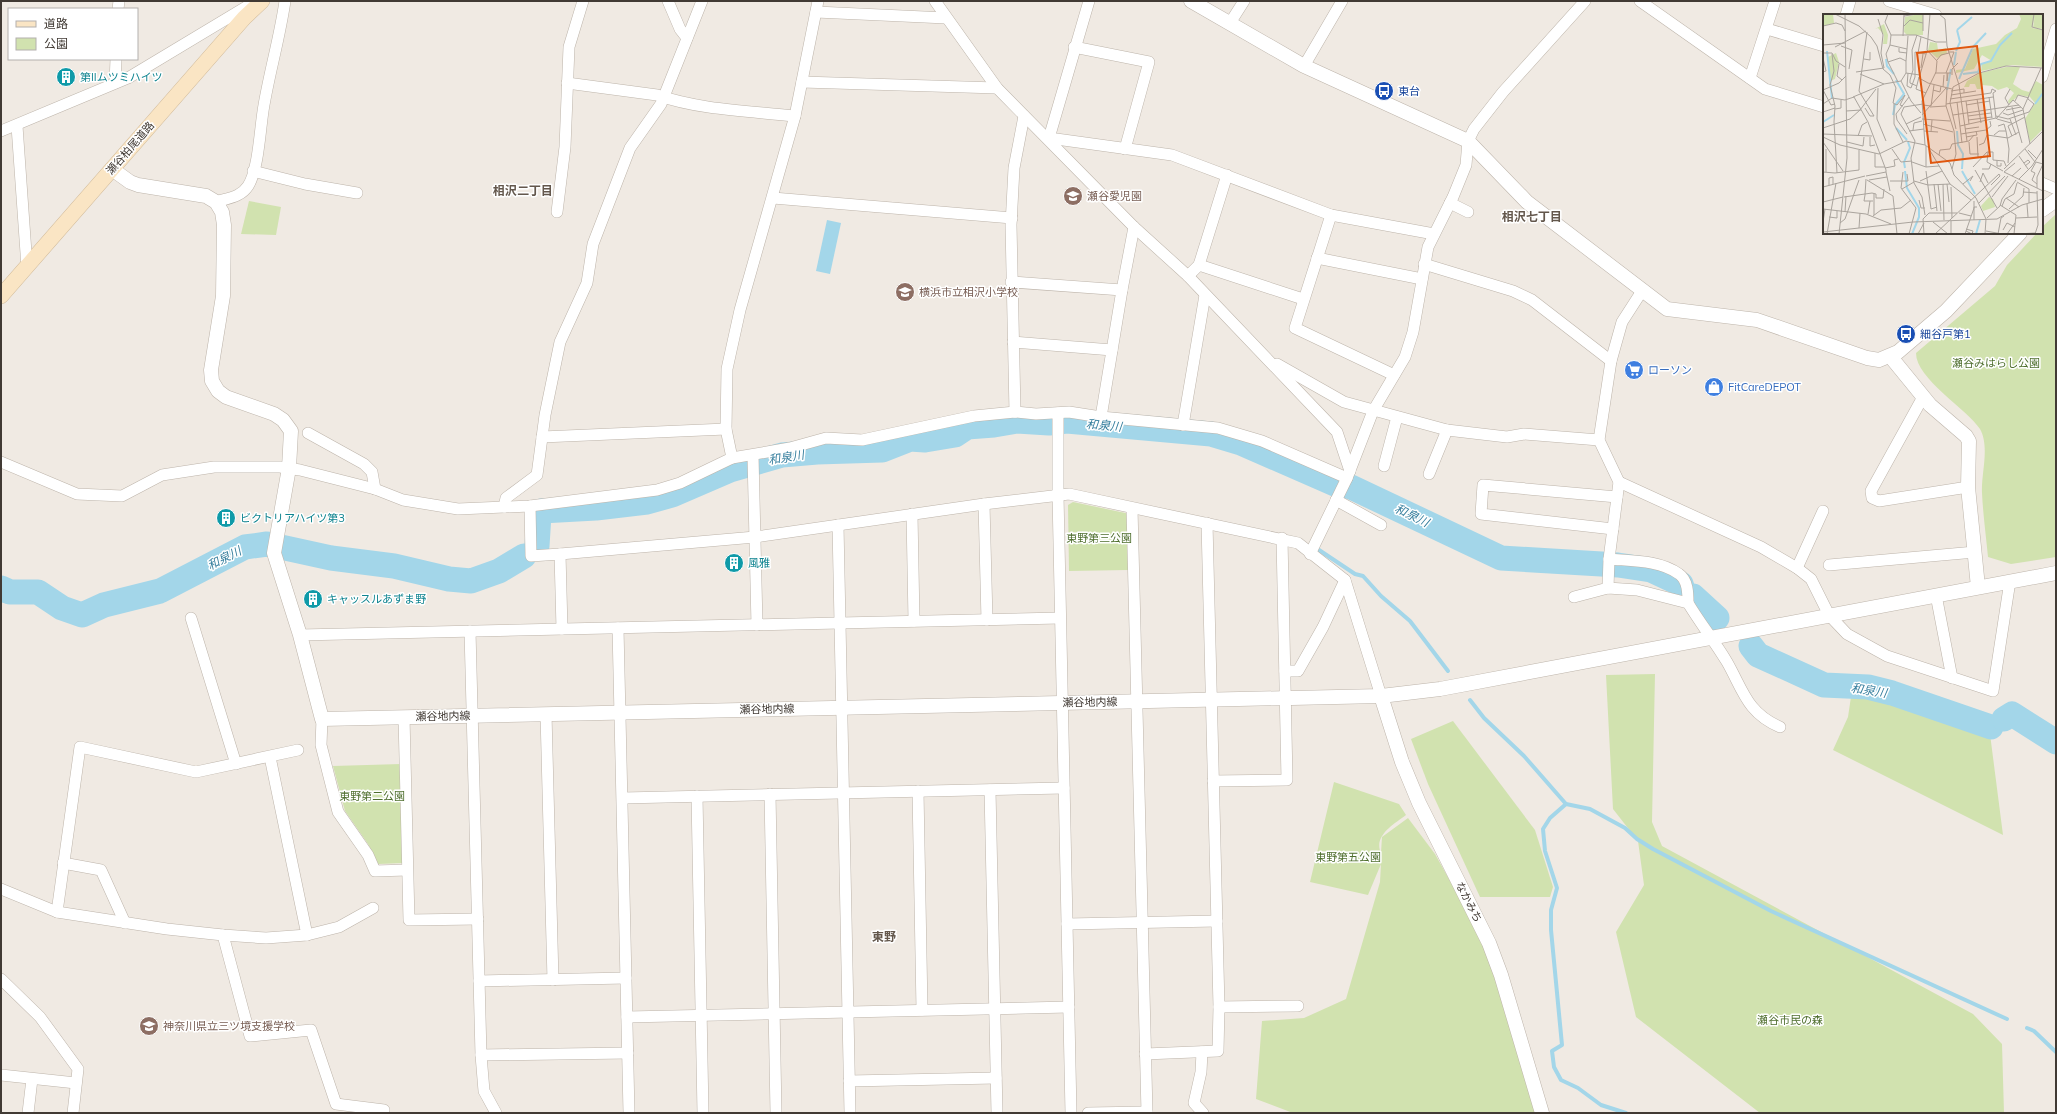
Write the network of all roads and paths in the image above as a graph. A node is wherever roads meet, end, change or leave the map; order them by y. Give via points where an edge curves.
1 (256, 1) edge
2 (262, 1) edge
3 (285, 1) edge
4 (583, 1) edge
5 (668, 1) edge
6 (702, 1) edge
7 (818, 1) edge
8 (935, 1) edge
9 (1089, 1) edge
10 (1191, 1) edge
11 (1244, 1) edge
12 (1342, 1) edge
13 (1585, 1) edge
14 (1775, 1) edge
15 (1850, 1) edge
16 (1890, 1) edge
17 (1646, 3) edge
18 (816, 12) junction
19 (1846, 14) edge
20 (1933, 14) edge
21 (946, 18) junction
22 (1230, 23) junction
23 (1767, 29) junction
24 (2056, 29) edge
25 (687, 38) junction
26 (1823, 46) edge
27 (1074, 48) junction
28 (2046, 48) edge
29 (116, 60) edge
30 (1304, 66) junction
31 (2043, 70) edge
32 (1750, 78) junction
33 (802, 82) junction
34 (567, 83) junction
35 (115, 84) junction
36 (997, 88) junction
37 (664, 98) junction
38 (1823, 107) edge
39 (795, 116) junction
40 (1024, 116) junction
41 (17, 126) junction
42 (1, 131) edge
43 (1049, 138) junction
44 (1468, 142) junction
45 (1125, 149) junction
46 (112, 169) junction
47 (254, 171) junction
48 (1227, 175) junction
49 (2043, 183) edge
50 (2056, 189) edge
51 (357, 193) dead end
52 (772, 198) junction
53 (2056, 200) edge
54 (216, 202) junction
55 (1450, 203) junction
56 (2043, 209) edge
57 (557, 212) dead end
58 (1468, 212) dead end
59 (1331, 215) junction
60 (1012, 218) junction
61 (1134, 227) junction
62 (1434, 234) junction
63 (2019, 234) edge
64 (1317, 258) junction
65 (1424, 264) junction
66 (1199, 265) junction
67 (27, 266) junction
68 (1188, 276) junction
69 (1422, 279) junction
70 (1011, 282) junction
71 (1122, 290) junction
72 (1642, 291) junction
73 (1205, 295) junction
74 (1, 296) edge
75 (1303, 299) junction
76 (1013, 342) junction
77 (1112, 350) junction
78 (1890, 356) junction
79 (1265, 357) junction
80 (1611, 361) junction
81 (1394, 375) junction
82 (1923, 397) junction
83 (1374, 411) junction
84 (1015, 412) junction
85 (1101, 417) junction
86 (1397, 417) junction
87 (1059, 419) junction
88 (1183, 425) junction
89 (726, 429) junction
90 (1446, 430) junction
91 (308, 433) dead end
92 (542, 437) junction
93 (1599, 440) junction
94 (732, 458) junction
95 (1, 462) edge
96 (753, 462) junction
97 (1384, 466) dead end
98 (289, 468) junction
99 (1349, 474) junction
100 (1430, 474) dead end
101 (1619, 482) junction
102 (1968, 487) junction
103 (375, 488) junction
104 (1058, 495) junction
105 (1617, 497) junction
106 (1336, 500) junction
107 (984, 504) junction
108 (530, 506) junction
109 (504, 507) junction
110 (1132, 508) junction
111 (1823, 511) dead end
112 (912, 514) junction
113 (1207, 524) junction
114 (838, 525) junction
115 (1380, 525) dead end
116 (1613, 529) junction
117 (755, 537) junction
118 (1282, 538) junction
119 (1974, 552) junction
120 (560, 554) junction
121 (1310, 554) junction
122 (1609, 563) junction
123 (1829, 565) dead end
124 (1797, 568) junction
125 (2056, 573) edge
126 (1345, 580) junction
127 (2010, 581) junction
128 (1978, 587) junction
129 (1608, 588) junction
130 (1936, 595) junction
131 (1574, 597) dead end
132 (1688, 603) junction
133 (1829, 615) junction
134 (191, 618) dead end
135 (1060, 618) junction
136 (987, 620) junction
137 (914, 621) junction
138 (840, 623) junction
139 (757, 625) junction
140 (618, 628) junction
141 (562, 629) junction
142 (470, 631) junction
143 (300, 634) junction
144 (1709, 637) junction
145 (1285, 671) junction
146 (1952, 678) junction
147 (1380, 696) junction
148 (1286, 697) junction
149 (1211, 700) junction
150 (1137, 701) junction
151 (1062, 703) junction
152 (841, 708) junction
153 (621, 712) junction
154 (546, 714) junction
155 (473, 715) junction
156 (404, 717) junction
157 (322, 719) junction
158 (1780, 727) dead end
159 (298, 750) dead end
160 (270, 757) junction
161 (236, 764) junction
162 (1213, 782) junction
163 (1064, 788) junction
164 (990, 790) junction
165 (918, 791) junction
166 (843, 793) junction
167 (770, 794) junction
168 (697, 796) junction
169 (623, 798) junction
170 (63, 864) junction
171 (407, 870) junction
172 (1, 889) edge
173 (373, 908) dead end
174 (57, 912) junction
175 (478, 919) junction
176 (1217, 921) junction
177 (1142, 922) junction
178 (125, 923) junction
179 (1067, 924) junction
180 (307, 935) junction
181 (223, 936) junction
182 (626, 978) junction
183 (1, 980) edge
184 (552, 980) junction
185 (479, 982) junction
186 (1298, 1006) dead end
187 (1219, 1007) junction
188 (1069, 1008) junction
189 (995, 1009) junction
190 (922, 1010) junction
191 (848, 1012) junction
192 (775, 1014) junction
193 (701, 1015) junction
194 (627, 1017) junction
195 (1202, 1052) junction
196 (628, 1053) junction
197 (1145, 1054) junction
198 (481, 1055) junction
199 (1, 1075) edge
200 (996, 1078) junction
201 (32, 1079) junction
202 (849, 1081) junction
203 (76, 1083) junction
204 (28, 1113) edge
205 (72, 1113) edge
206 (383, 1113) edge
207 (496, 1113) edge
208 (629, 1113) edge
209 (703, 1113) edge
210 (776, 1113) edge
211 (850, 1113) edge
212 (997, 1113) edge
213 (1071, 1113) edge
214 (1088, 1113) edge
215 (1147, 1113) edge
216 (1203, 1113) edge
217 (1542, 1113) edge

1 - 35 street
2 - 46 main road, 瀬谷柏尾道路 via 244,18
3 - 47 street via 264,104
4 - 34 street via 569,47
5 - 25 street via 680,29
6 - 25 street
7 - 18 street
8 - 21 street
9 - 27 street
10 - 22 street
11 - 22 street
12 - 30 street
13 - 44 street via 1503,92 1474,128
14 - 23 street
15 - 19 street
16 - 20 street
17 - 32 street
18 - 21 street
18 - 33 street
21 - 36 street
22 - 30 street
23 - 26 street
23 - 32 street
24 - 28 street
25 - 37 street
27 - 43 street
27 - 45 street via 1149,62
28 - 31 street
29 - 35 street
30 - 44 street
32 - 38 street via 1765,89
33 - 36 street
33 - 39 street
34 - 37 street
34 - 57 street via 565,147
35 - 41 street
36 - 40 street
37 - 39 street
37 - 92 street via 630,148 593,244 587,283 560,342
39 - 52 street
40 - 43 street
40 - 60 street via 1014,168
41 - 42 street
41 - 67 street
43 - 45 street
43 - 61 street
44 - 55 street via 1466,165
44 - 72 street via 1527,202
45 - 48 street via 1172,155
46 - 54 street via 138,185 198,194
46 - 67 main road, 瀬谷柏尾道路
47 - 51 street via 305,184
47 - 54 street via 242,194
48 - 59 street
48 - 66 street
49 - 50 street
52 - 60 street
52 - 89 street via 740,310 727,369
53 - 56 street
54 - 98 street via 222,212 224,225 224,296 211,370 212,381 218,391 226,397 274,414 283,420 291,431
55 - 58 street
55 - 62 street
59 - 62 street
59 - 64 street
60 - 70 street
61 - 68 street
61 - 71 street
62 - 65 street
63 - 78 street via 1946,312
64 - 69 street
64 - 75 street
65 - 69 street
65 - 80 street via 1532,300
66 - 68 street
66 - 75 street
67 - 74 main road, 瀬谷柏尾道路
68 - 73 street
69 - 81 street via 1413,332
70 - 71 street
70 - 76 street
71 - 77 street
72 - 78 street via 1667,309 1756,320 1867,358 1879,360
72 - 80 street via 1622,322
73 - 79 street
73 - 88 street
75 - 81 street via 1295,328
76 - 77 street
76 - 84 street
77 - 85 street
78 - 82 street
79 - 83 street via 1344,402
79 - 99 street via 1337,432
80 - 93 street
81 - 83 street
82 - 102 street via 1966,436
82 - 102 street via 1871,491 1872,498 1879,500
83 - 86 street
83 - 99 street
84 - 87 street
84 - 96 street via 974,416 862,440 826,438
85 - 87 street via 1069,412
85 - 88 street
86 - 90 street
86 - 97 street
87 - 104 street
88 - 99 street via 1218,428 1238,433
89 - 92 street
89 - 94 street
90 - 93 street via 1507,437 1524,434
90 - 100 street
91 - 103 street via 364,464 372,472
92 - 109 street via 537,475 506,498
93 - 101 street
94 - 96 street
94 - 108 street via 680,483 657,490
95 - 98 street via 77,494 104,496 122,496 162,475 214,467
96 - 117 street
98 - 103 street
98 - 143 street via 275,548
99 - 106 street
101 - 105 street
101 - 124 street via 1754,544
102 - 119 street
103 - 109 street via 403,500 458,509
104 - 107 street
104 - 110 street via 1069,494
104 - 135 street
105 - 116 street
105 - 116 street via 1483,485 1481,514
106 - 115 street
106 - 121 street
107 - 112 street
107 - 136 street
108 - 109 street
108 - 120 street via 531,556
110 - 113 street
110 - 150 street
111 - 124 street
112 - 114 street
112 - 137 street
113 - 118 street
113 - 149 street
114 - 117 street
114 - 138 street
116 - 122 street
117 - 120 street
117 - 139 street
118 - 121 street via 1298,543
118 - 145 street
119 - 123 street
119 - 128 street
120 - 141 street
121 - 126 street
122 - 129 street
122 - 132 street via 1656,564 1680,575 1687,586
124 - 133 street via 1811,579
125 - 127 street, 瀬谷地内線
126 - 145 street via 1323,628 1298,671
126 - 147 street
127 - 128 street, 瀬谷地内線
127 - 146 street via 1993,691
128 - 130 street, 瀬谷地内線
129 - 131 street
129 - 132 street via 1637,590
130 - 133 street, 瀬谷地内線
130 - 146 street
132 - 144 street
133 - 144 street, 瀬谷地内線
133 - 146 street via 1847,634 1887,656
134 - 161 street
135 - 136 street
135 - 151 street
136 - 137 street
137 - 138 street
138 - 139 street
138 - 152 street
139 - 140 street
140 - 141 street
140 - 153 street
141 - 142 street
142 - 143 street
142 - 155 street
143 - 157 street
144 - 147 street, 瀬谷地内線 via 1440,689
144 - 158 street via 1727,662 1750,705 1764,720
145 - 148 street
147 - 148 street, 瀬谷地内線
147 - 217 street, なかみち via 1419,803 1489,943
148 - 149 street, 瀬谷地内線
148 - 162 street via 1286,780
149 - 150 street, 瀬谷地内線
149 - 162 street
150 - 151 street, 瀬谷地内線
150 - 177 street
151 - 152 street, 瀬谷地内線
151 - 163 street
152 - 153 street, 瀬谷地内線
152 - 166 street
153 - 154 street, 瀬谷地内線
153 - 169 street
154 - 155 street, 瀬谷地内線
154 - 184 street
155 - 156 street, 瀬谷地内線
155 - 175 street
156 - 157 street, 瀬谷地内線
156 - 171 street
157 - 171 street via 321,745 338,812 368,855 375,871
159 - 160 street
160 - 161 street
160 - 180 street
161 - 170 street via 196,772 80,747
162 - 176 street
163 - 164 street
163 - 179 street
164 - 165 street
164 - 189 street
165 - 166 street
165 - 190 street
166 - 167 street
166 - 191 street
167 - 168 street
167 - 192 street
168 - 169 street
168 - 193 street
169 - 182 street
170 - 174 street
170 - 178 street via 101,870
171 - 175 street via 408,920
172 - 174 street
173 - 180 street via 339,927
174 - 178 street
175 - 185 street
176 - 177 street
176 - 187 street
177 - 179 street
177 - 197 street
178 - 181 street
179 - 188 street
180 - 181 street via 266,938
181 - 206 street via 250,1036 311,1030 336,1104 384,1110
182 - 184 street
182 - 194 street
183 - 203 street via 40,1017 78,1069
184 - 185 street
185 - 198 street
186 - 187 street
187 - 195 street via 1218,1051
188 - 189 street
188 - 213 street
189 - 190 street
189 - 200 street
190 - 191 street
191 - 192 street
191 - 202 street
192 - 193 street
192 - 210 street
193 - 194 street
193 - 209 street
194 - 196 street
195 - 197 street
195 - 216 street via 1201,1072 1194,1103
196 - 198 street
196 - 208 street
197 - 215 street
198 - 207 street via 484,1092
199 - 201 street
200 - 202 street
200 - 212 street
201 - 203 street
201 - 204 street
202 - 211 street
203 - 205 street
214 - 215 street

